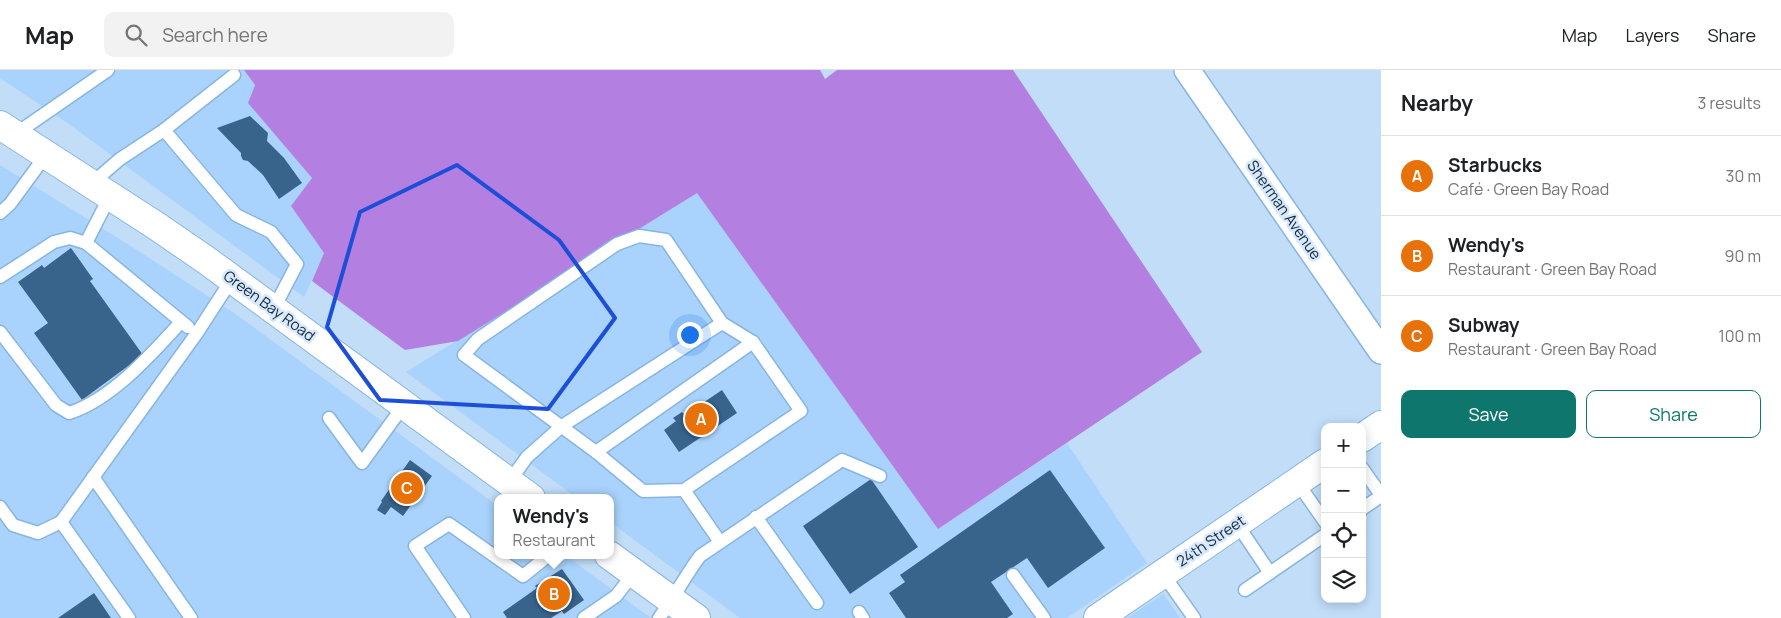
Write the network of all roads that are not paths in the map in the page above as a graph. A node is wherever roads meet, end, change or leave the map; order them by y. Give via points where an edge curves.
1 (1187, 70) edge
2 (103, 71) edge
3 (234, 75) dead end
4 (7, 130) edge
5 (164, 130) junction
6 (46, 156) junction
7 (101, 190) junction
8 (0, 213) edge
9 (86, 243) junction
10 (0, 278) edge
11 (232, 279) junction
12 (273, 310) junction
13 (181, 322) junction
14 (722, 323) junction
15 (0, 332) edge
16 (197, 333) junction
17 (753, 342) junction
18 (1381, 351) edge
19 (404, 405) junction
20 (329, 418) dead end
21 (1381, 425) edge
22 (562, 426) junction
23 (1366, 435) edge
24 (596, 452) junction
25 (1321, 466) edge
26 (1366, 474) edge
27 (880, 476) dead end
28 (93, 477) junction
29 (509, 482) junction
30 (1297, 482) junction
31 (684, 490) junction
32 (526, 494) edge
33 (1381, 495) edge
34 (0, 506) edge
35 (1366, 506) edge
36 (1321, 516) edge
37 (756, 517) junction
38 (61, 522) junction
39 (1237, 524) junction
40 (1321, 538) edge
41 (720, 542) junction
42 (494, 556) edge
43 (499, 559) edge
44 (544, 559) edge
45 (614, 559) edge
46 (1270, 573) junction
47 (634, 574) junction
48 (1163, 574) junction
49 (1013, 575) dead end
50 (1245, 590) dead end
51 (816, 604) dead end
52 (666, 609) edge
53 (129, 618) edge
54 (191, 618) edge
55 (464, 618) edge
56 (584, 618) edge
57 (696, 618) edge
58 (1044, 618) edge
59 (1098, 618) edge
60 (1194, 618) edge

1 - 18 street, Sherman Avenue
2 - 4 lane
3 - 5 lane
4 - 6 main road, Green Bay Road
5 - 7 lane via 120,159
5 - 12 lane via 236,215 272,232 297,264
6 - 7 main road, Green Bay Road
6 - 8 lane
7 - 9 lane
7 - 11 main road, Green Bay Road
9 - 10 lane via 70,238 54,242
9 - 13 lane
11 - 12 main road, Green Bay Road
11 - 16 lane
12 - 19 main road, Green Bay Road
13 - 15 lane via 147,360 84,408 69,413 56,405
13 - 16 lane
14 - 17 lane
14 - 22 lane
14 - 22 lane via 666,240 639,236 617,244 478,339 464,355
16 - 28 lane
17 - 24 lane
17 - 31 lane via 801,411
19 - 20 lane via 362,463
19 - 29 main road, Green Bay Road
21 - 23 main road
22 - 24 lane
22 - 29 lane via 527,457
24 - 31 lane via 643,491
25 - 30 main road, 24th Street
26 - 33 lane
27 - 37 lane via 842,460
28 - 38 lane
28 - 54 lane
29 - 32 main road, Green Bay Road
30 - 36 lane
30 - 39 main road, 24th Street
31 - 41 lane
33 - 35 lane
34 - 38 lane via 13,525 38,533
37 - 41 lane
37 - 51 lane
38 - 53 lane
39 - 46 lane
39 - 48 main road, 24th Street
40 - 46 lane
41 - 52 lane via 700,556
42 - 55 lane via 449,524 415,546
43 - 44 lane via 523,576
45 - 47 main road
46 - 50 lane
47 - 52 main road
47 - 56 lane via 616,596
48 - 59 main road, 24th Street
48 - 60 lane
49 - 58 lane
52 - 57 main road

